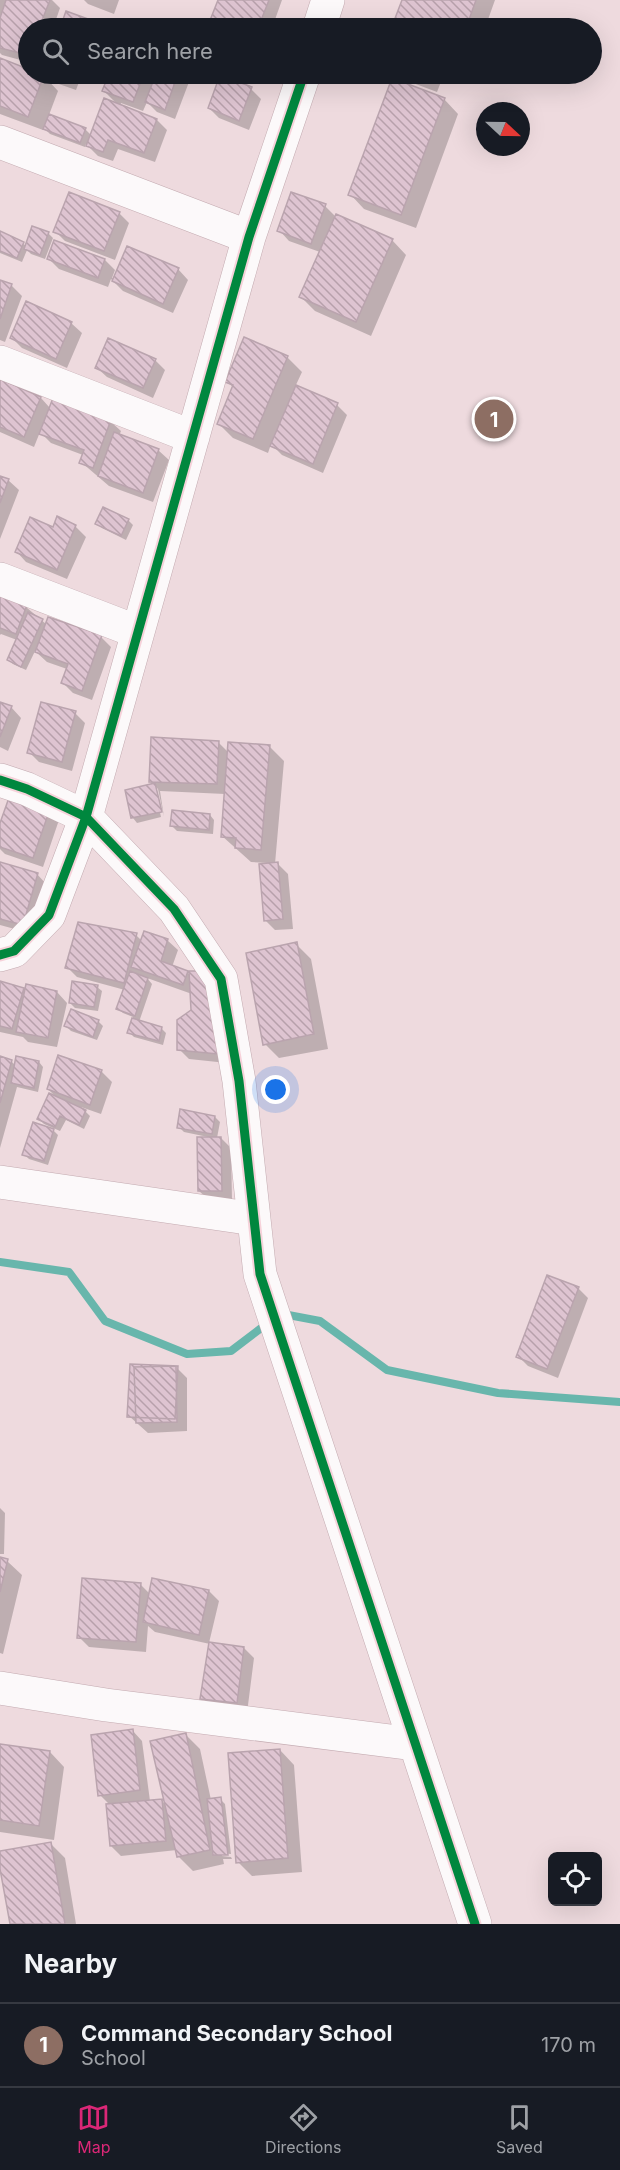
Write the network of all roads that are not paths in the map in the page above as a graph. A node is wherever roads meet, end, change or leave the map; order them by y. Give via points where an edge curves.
1 (328, 0) edge
2 (322, 18) edge
3 (301, 84) edge
4 (0, 142) edge
5 (249, 237) junction
6 (0, 362) edge
7 (193, 437) junction
8 (0, 579) edge
9 (138, 632) junction
10 (0, 780) edge
11 (86, 817) junction
12 (0, 956) edge
13 (0, 1182) edge
14 (254, 1219) junction
15 (0, 1688) edge
16 (414, 1744) junction
17 (475, 1924) edge

1 - 2 street
3 - 5 street
4 - 5 street
5 - 7 street
6 - 7 street
7 - 9 street
8 - 9 street
9 - 11 street
10 - 11 street
11 - 12 street via 49,915 14,951
11 - 14 street via 174,909 221,979 239,1081
13 - 14 street
14 - 16 street via 260,1274
15 - 16 street
16 - 17 street

